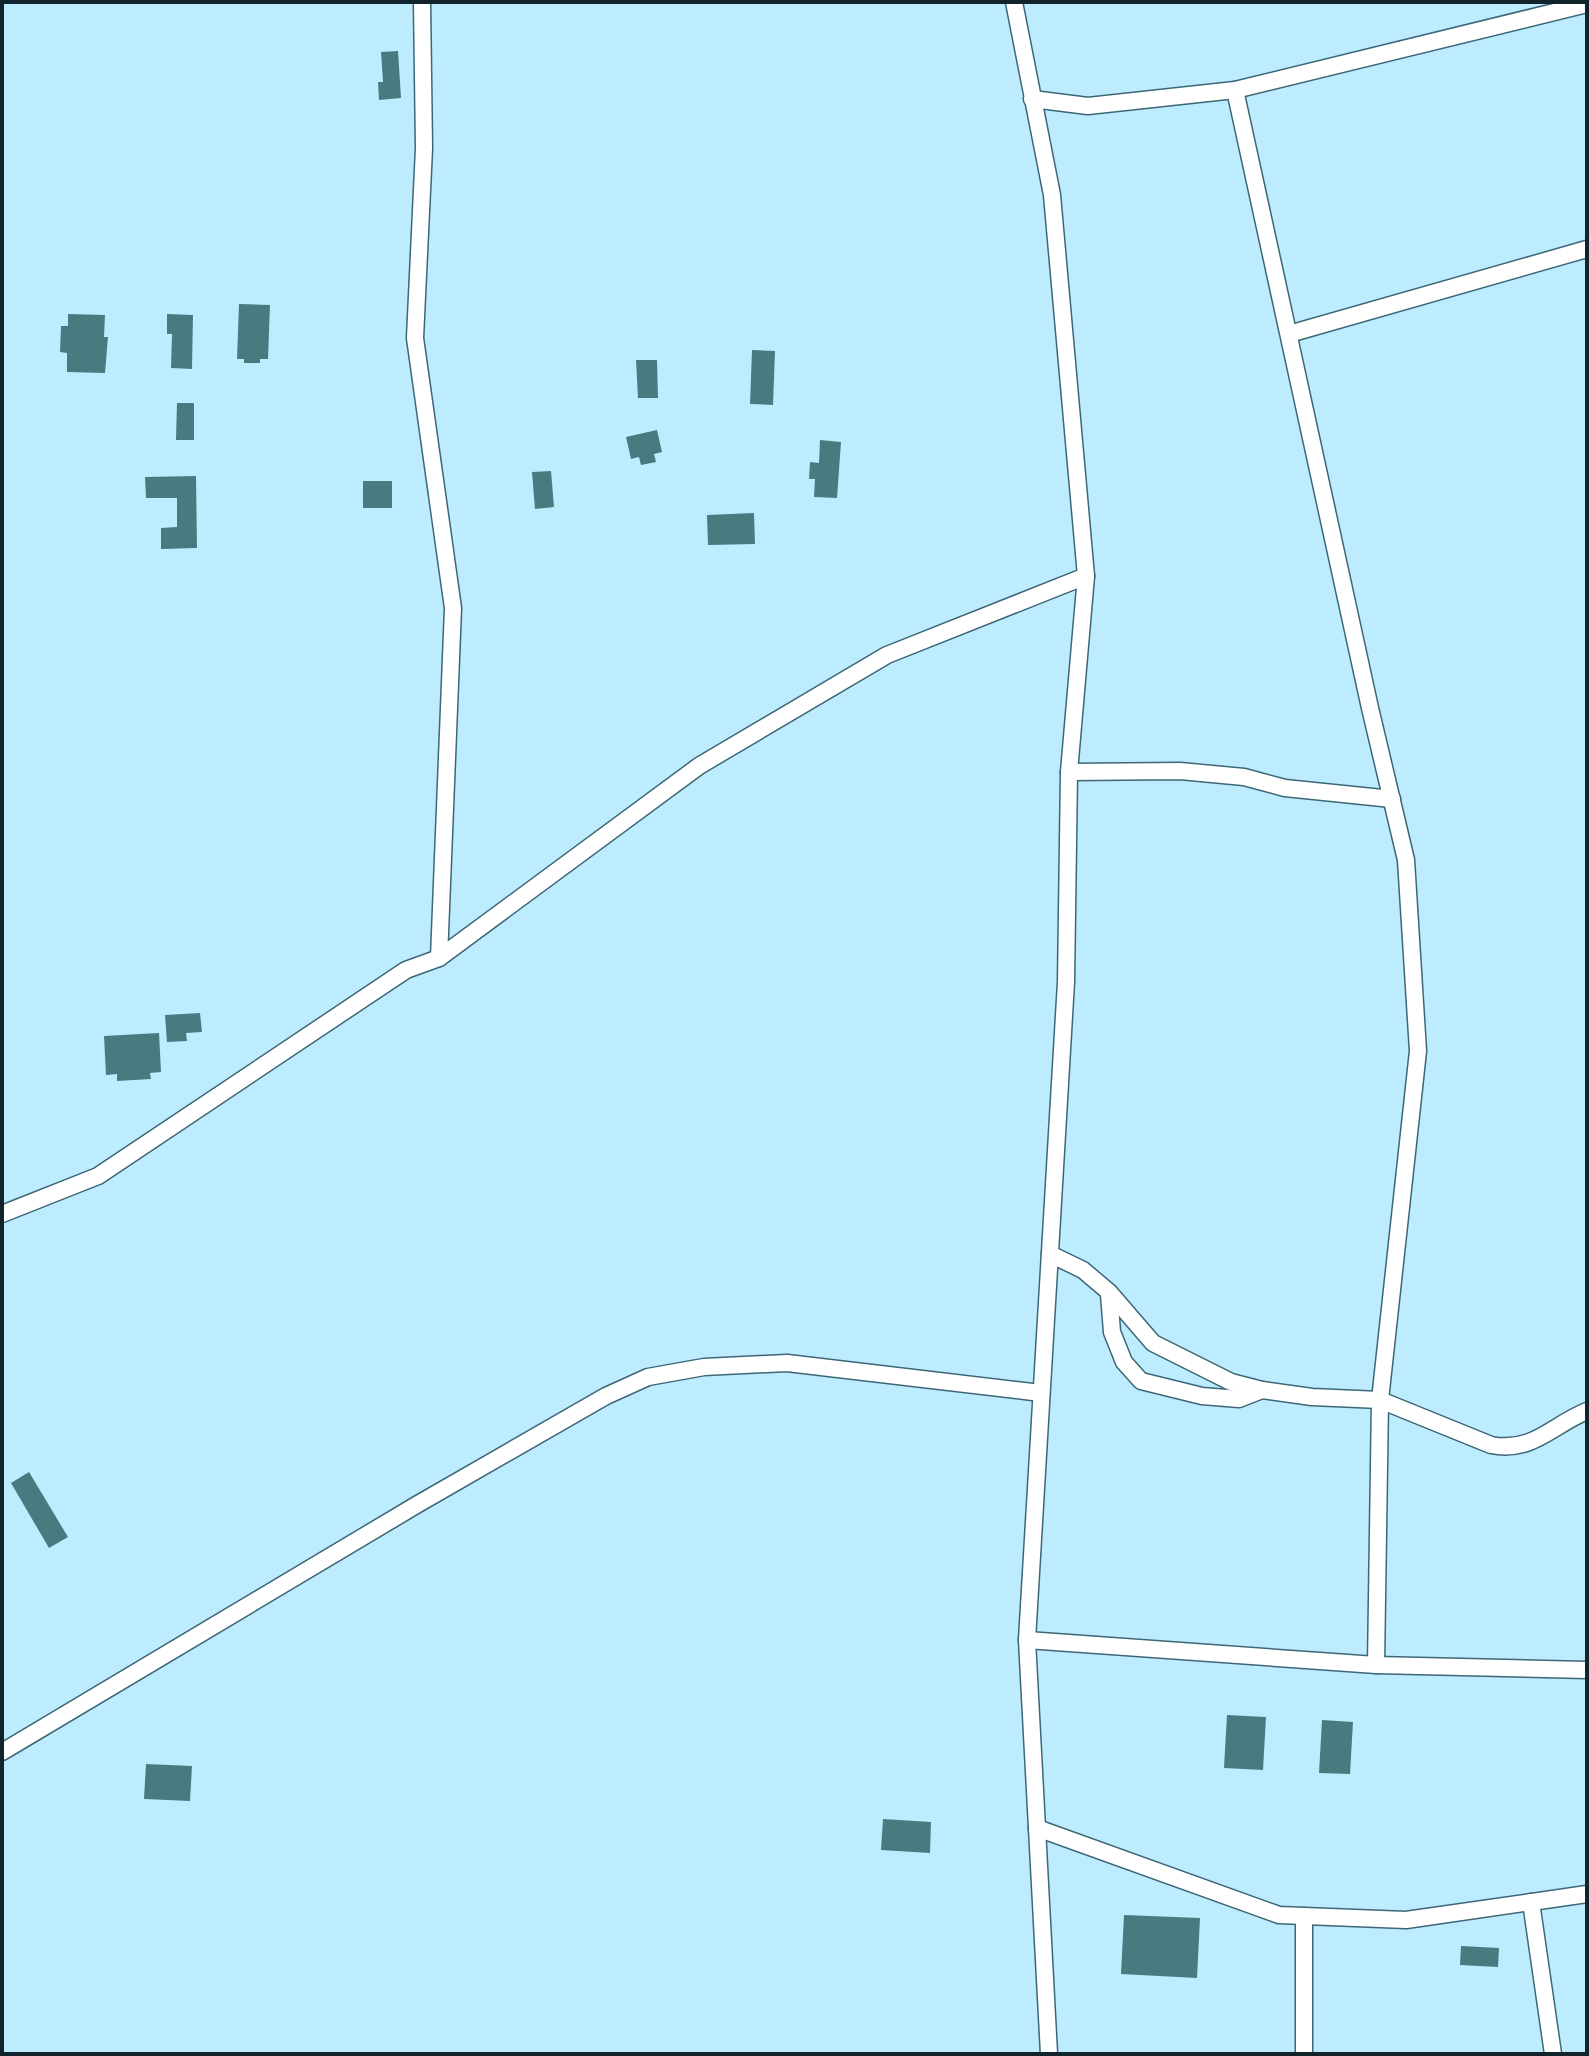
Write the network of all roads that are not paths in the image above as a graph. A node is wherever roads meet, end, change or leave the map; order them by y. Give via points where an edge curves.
1 (422, 2) edge
2 (1014, 2) edge
3 (1587, 4) edge
4 (1235, 90) junction
5 (1032, 99) junction
6 (1587, 249) edge
7 (1289, 334) junction
8 (1086, 576) junction
9 (1069, 772) junction
10 (1392, 799) junction
11 (439, 958) junction
12 (2, 1214) edge
13 (1050, 1254) junction
14 (1109, 1292) junction
15 (1262, 1390) junction
16 (1041, 1393) junction
17 (1380, 1400) junction
18 (1587, 1411) edge
19 (1027, 1640) junction
20 (1376, 1665) junction
21 (1587, 1670) edge
22 (2, 1752) edge
23 (1037, 1828) junction
24 (1587, 1894) edge
25 (1531, 1902) junction
26 (1304, 1916) junction
27 (1049, 2054) edge
28 (1304, 2054) edge
29 (1553, 2054) edge

1 - 11 street via 424,148 415,338 453,608
2 - 5 street
3 - 4 street
4 - 5 street via 1088,106
4 - 7 street
5 - 8 street via 1052,195
6 - 7 street
7 - 10 street
8 - 9 street
8 - 11 street via 887,655 699,766
9 - 10 street via 1180,771
9 - 13 street via 1066,982
10 - 17 street via 1406,860 1418,1051
11 - 12 street via 406,970 98,1176
13 - 14 street via 1083,1270
13 - 16 street
14 - 15 street via 1153,1343 1231,1382
14 - 15 street via 1112,1332 1124,1362 1141,1381 1239,1399
15 - 17 street
16 - 19 street
16 - 22 street via 787,1363 704,1367 648,1377 418,1504
17 - 18 street via 1509,1448 1534,1441
17 - 20 street
19 - 20 street
19 - 23 street
20 - 21 street
23 - 26 street via 1279,1915
23 - 27 street
24 - 25 street
25 - 26 street via 1406,1920
25 - 29 street
26 - 28 street

